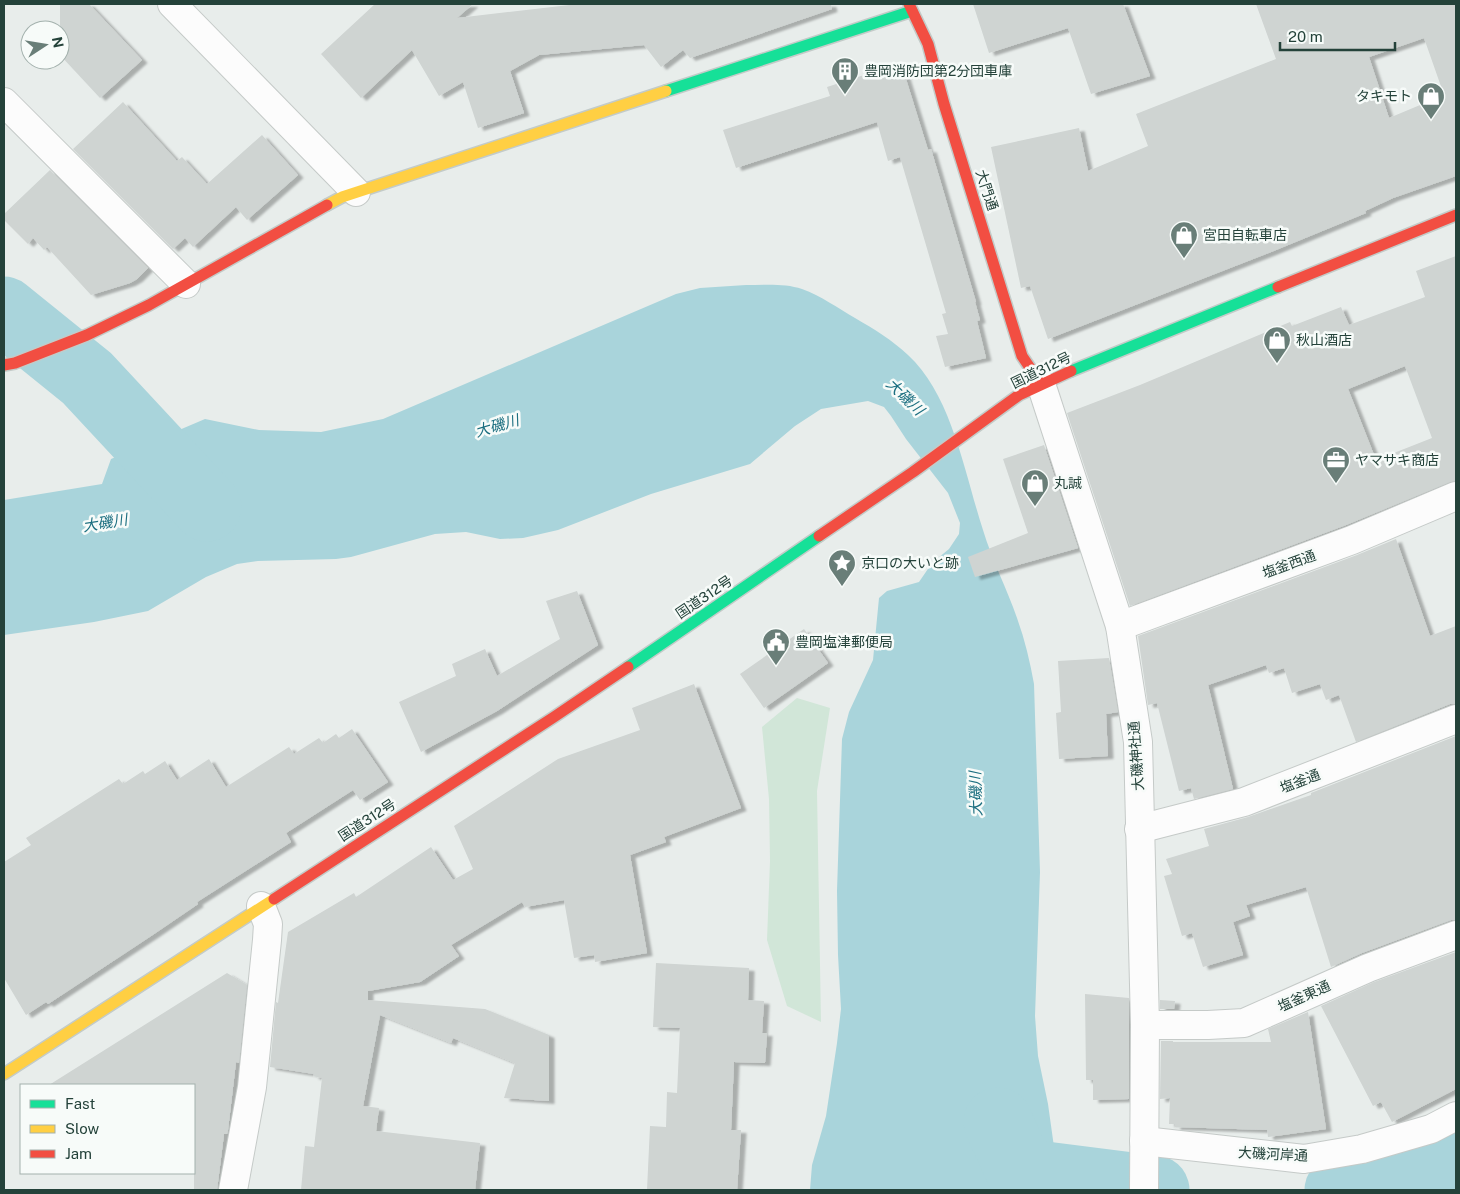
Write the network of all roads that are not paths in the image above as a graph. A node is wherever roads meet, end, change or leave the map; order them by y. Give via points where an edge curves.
1 (172, 4) edge
2 (911, 7) edge
3 (4, 102) edge
4 (356, 192) junction
5 (1456, 214) edge
6 (186, 284) junction
7 (7, 360) edge
8 (1030, 390) junction
9 (1456, 496) edge
10 (1120, 626) junction
11 (1456, 719) edge
12 (1139, 829) junction
13 (261, 906) junction
14 (1456, 935) edge
15 (1145, 1025) junction
16 (4, 1074) edge
17 (1456, 1116) edge
18 (1144, 1141) junction
19 (233, 1190) edge
20 (1144, 1190) edge

1 - 4 street
2 - 4 main road
2 - 8 main road, 大門通 via 928,44 1000,278
3 - 6 street
4 - 6 main road
5 - 8 main road, 国道312号
6 - 7 main road via 87,335
8 - 10 street, 大磯神社通
8 - 13 main road, 国道312号 via 554,718
9 - 10 street, 塩釜西通 via 1352,540
10 - 12 street, 大磯神社通 via 1138,742
11 - 12 street, 塩釜通 via 1244,802
12 - 15 street, 大磯神社通
13 - 16 main road, 国道312号
13 - 19 street via 268,924 267,940 252,1088
14 - 15 street, 塩釜東通 via 1368,968 1244,1023
15 - 18 street, 大磯神社通
17 - 18 street, 大磯河岸通 via 1431,1129 1362,1149 1304,1159
18 - 20 street, 大磯神社通

